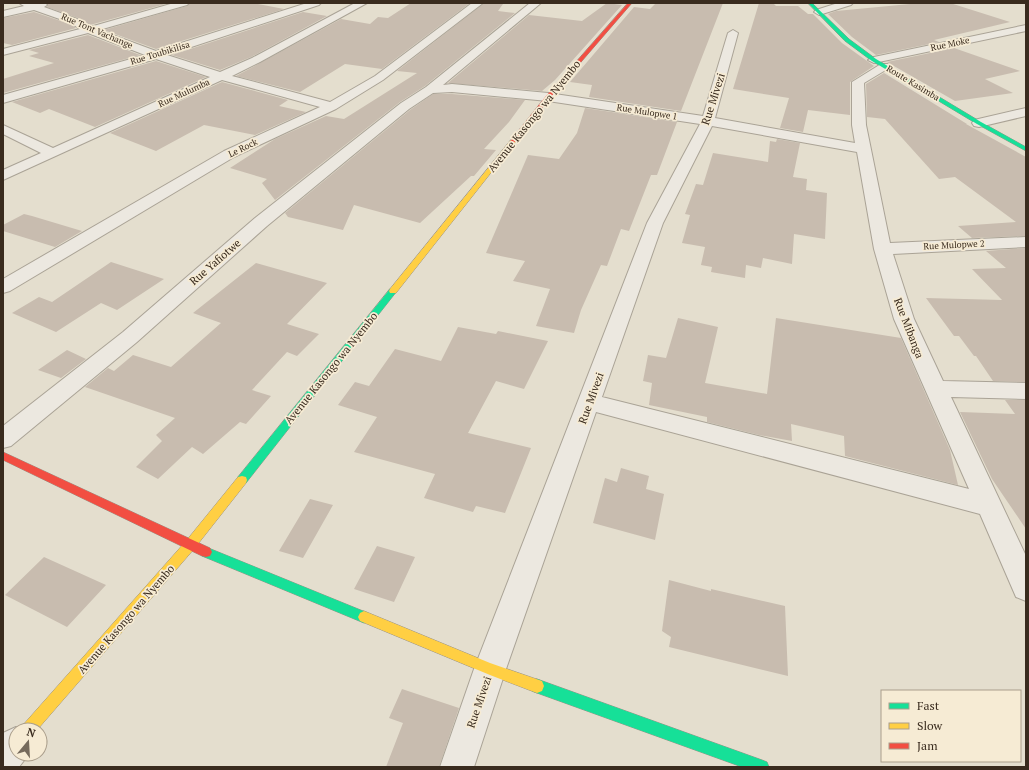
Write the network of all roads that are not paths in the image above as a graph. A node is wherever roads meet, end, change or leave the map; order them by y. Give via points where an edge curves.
1 (49, 3) edge
2 (184, 3) edge
3 (316, 3) edge
4 (362, 3) edge
5 (478, 3) edge
6 (536, 3) edge
7 (630, 3) edge
8 (810, 3) edge
9 (848, 3) edge
10 (30, 5) edge
11 (278, 5) dead end
12 (296, 10) junction
13 (819, 12) junction
14 (3, 14) edge
15 (1026, 28) edge
16 (89, 30) junction
17 (733, 33) dead end
18 (3, 52) edge
19 (156, 55) junction
20 (880, 63) junction
21 (220, 76) junction
22 (430, 90) junction
23 (548, 97) junction
24 (3, 99) edge
25 (332, 106) junction
26 (1026, 112) edge
27 (708, 121) junction
28 (979, 123) junction
29 (3, 129) edge
30 (863, 149) junction
31 (1026, 149) edge
32 (52, 153) junction
33 (3, 176) edge
34 (1026, 242) edge
35 (883, 249) junction
36 (3, 287) edge
37 (935, 389) junction
38 (1026, 391) edge
39 (589, 402) junction
40 (3, 439) edge
41 (3, 456) edge
42 (988, 505) junction
43 (190, 545) junction
44 (1026, 587) edge
45 (490, 669) junction
46 (35, 722) edge
47 (457, 767) edge
48 (762, 767) edge

1 - 10 street
2 - 16 street
3 - 12 street, Rue Toubikilisa
4 - 21 street, Rue Mulumba via 256,60
5 - 25 street, Le Rock via 379,78
6 - 22 street, Rue Yafiotwe
7 - 23 street, Avenue Kasongo wa Nyembo
8 - 13 street, Route Kasimba
9 - 13 street
10 - 14 street
10 - 16 street, Rue Tont Vachange via 74,21
11 - 12 street
12 - 19 street, Rue Toubikilisa
13 - 20 street, Route Kasimba via 847,40
15 - 20 street, Rue Moke
16 - 18 street
16 - 19 street, Rue Tont Vachange
17 - 27 street, Rue Mivezi
19 - 21 street, Rue Tont Vachange
19 - 24 street, Rue Toubikilisa
20 - 28 street, Route Kasimba
20 - 30 street, Rue Mibanga via 858,82 859,125
21 - 25 street, Rue Tont Vachange
21 - 32 street, Rue Mulumba
22 - 23 street, Rue Mulopwe 1 via 452,88
22 - 40 street, Rue Yafiotwe via 405,106 261,222 130,337
23 - 27 street, Rue Mulopwe 1
23 - 43 street, Avenue Kasongo wa Nyembo
25 - 36 street, Le Rock via 229,154
26 - 28 street
27 - 30 street, Rue Mulopwe 1
27 - 39 street, Rue Mivezi via 655,223
28 - 31 street, Route Kasimba
29 - 32 street
30 - 35 street, Rue Mibanga
32 - 33 street, Rue Mulumba
34 - 35 street, Rue Mulopwe 2
35 - 37 street, Rue Mibanga via 904,319
37 - 38 street
37 - 42 street, Rue Mibanga
39 - 42 street
39 - 45 street, Rue Mivezi
41 - 43 street
42 - 44 street, Rue Mibanga
43 - 45 street
43 - 46 street, Avenue Kasongo wa Nyembo
45 - 47 street, Rue Mivezi
45 - 48 street

